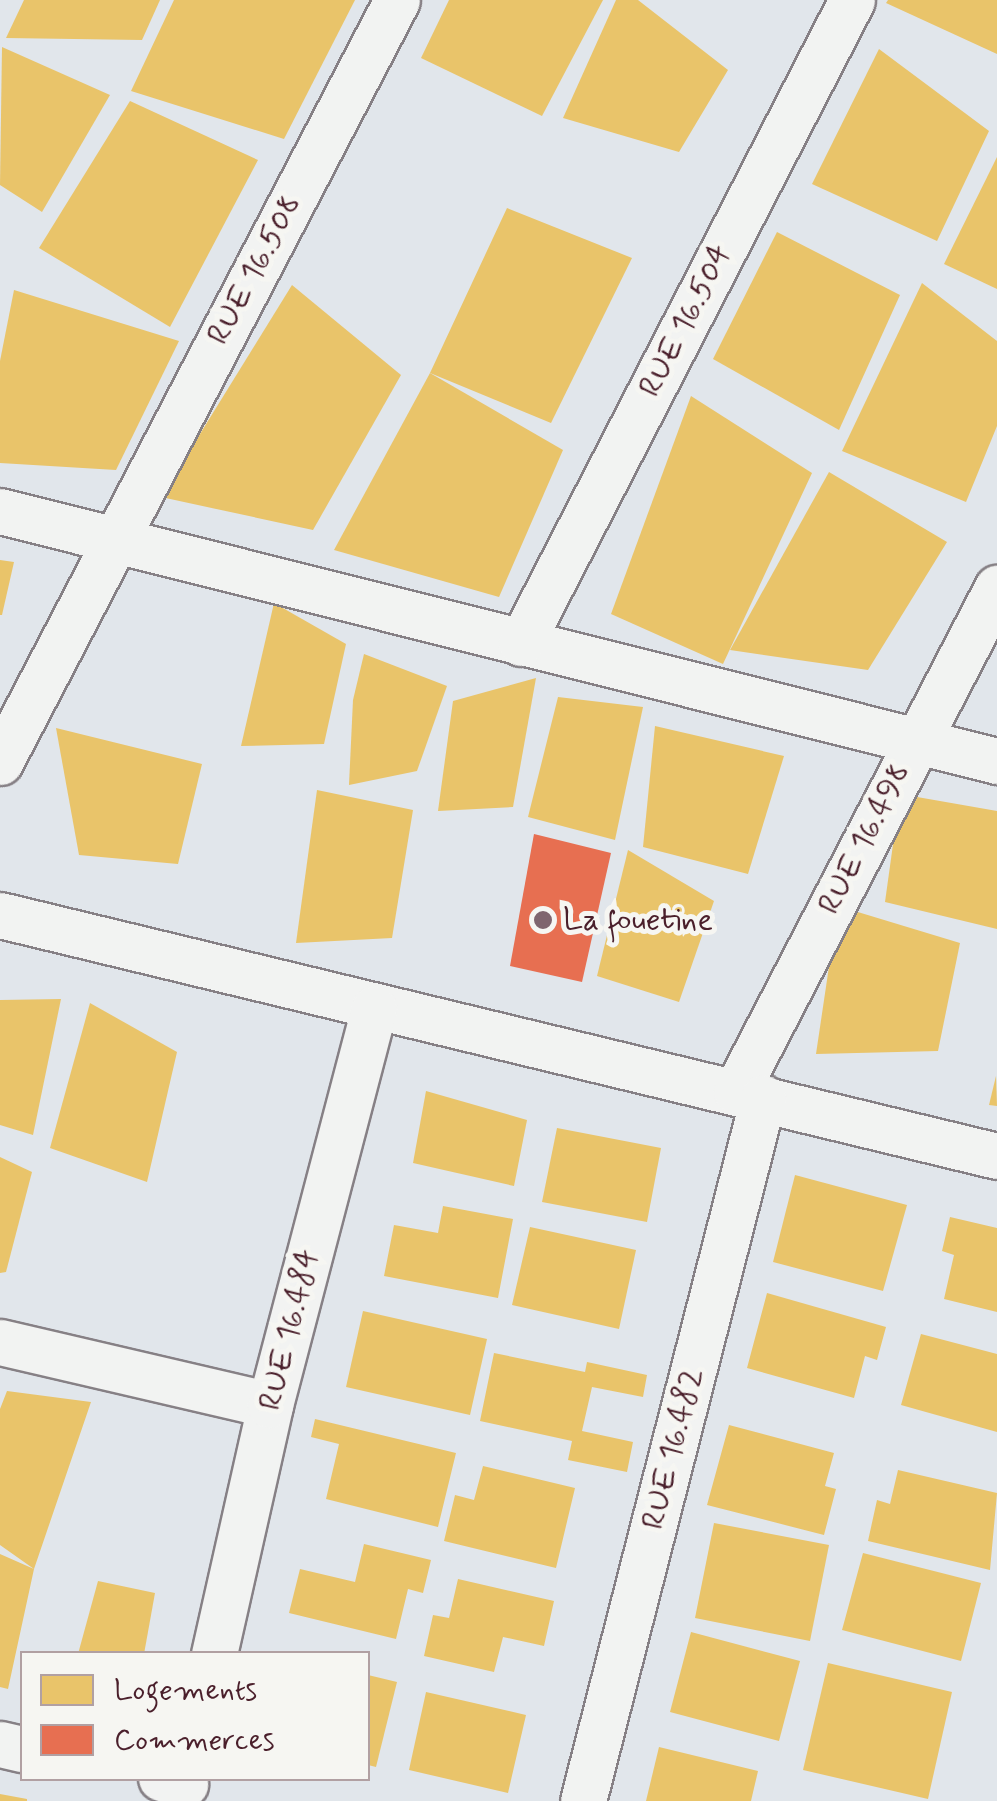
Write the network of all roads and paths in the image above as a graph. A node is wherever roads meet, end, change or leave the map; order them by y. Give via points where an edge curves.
1 (397, 0) edge
2 (852, 0) edge
3 (0, 510) edge
4 (114, 540) junction
5 (997, 588) edge
6 (521, 643) junction
7 (916, 741) junction
8 (997, 761) edge
9 (0, 762) edge
10 (0, 914) edge
11 (374, 1008) junction
12 (749, 1094) junction
13 (997, 1156) edge
14 (0, 1342) edge
15 (270, 1405) junction
16 (215, 1651) edge
17 (583, 1801) edge

1 - 4 street, RUE 16.508
2 - 6 street, RUE 16.504
3 - 4 street
4 - 6 street
4 - 9 street, RUE 16.508
5 - 7 street, RUE 16.498
6 - 7 street
7 - 8 street
7 - 12 street, RUE 16.498
10 - 11 street
11 - 12 street
11 - 15 street, RUE 16.484
12 - 13 street
12 - 17 street, RUE 16.482
14 - 15 street
15 - 16 street, RUE 16.484

